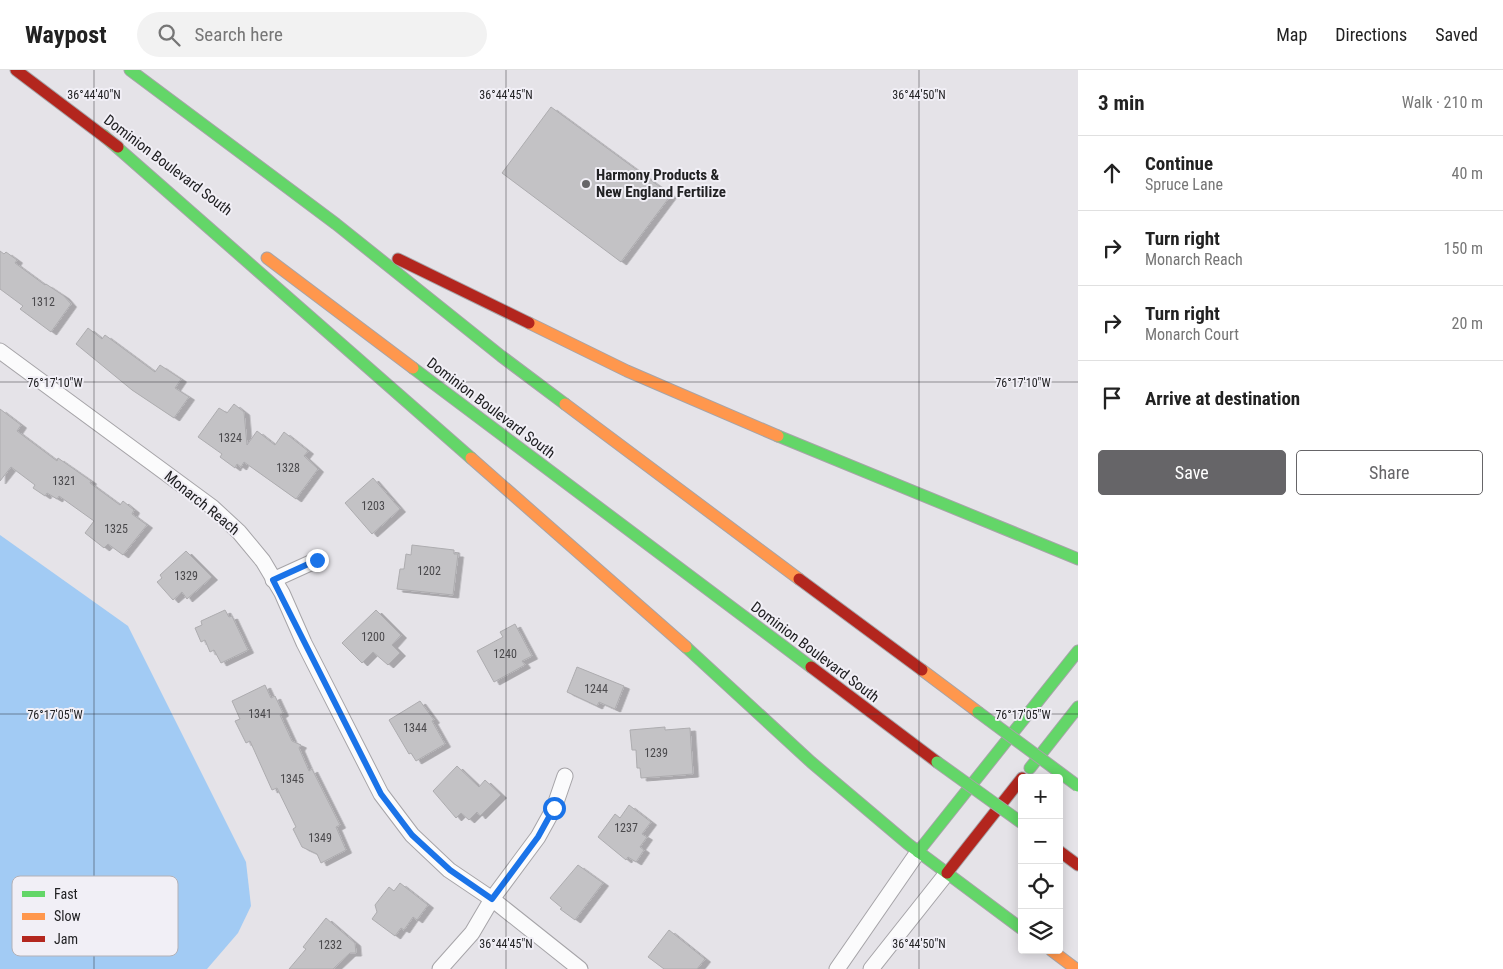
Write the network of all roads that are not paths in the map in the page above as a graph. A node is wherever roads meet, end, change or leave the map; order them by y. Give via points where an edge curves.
1 (16, 70) edge
2 (130, 70) edge
3 (103, 135) junction
4 (230, 230) dead end
5 (348, 234) junction
6 (254, 248) dead end
7 (0, 351) edge
8 (1078, 559) edge
9 (317, 560) dead end
10 (273, 580) junction
11 (1078, 651) edge
12 (1078, 707) edge
13 (1025, 774) edge
14 (565, 776) dead end
15 (1018, 783) edge
16 (1078, 786) edge
17 (1018, 820) edge
18 (918, 852) junction
19 (1063, 853) edge
20 (1078, 865) edge
21 (947, 873) junction
22 (492, 899) junction
23 (1018, 926) edge
24 (1055, 954) edge
25 (440, 969) edge
26 (580, 969) edge
27 (836, 969) edge
28 (871, 969) edge
29 (1076, 969) edge

1 - 3 main road, Dominion Boulevard South
2 - 5 main road
3 - 4 main road, Dominion Boulevard South
3 - 18 main road via 697,657 811,762
5 - 8 main road via 627,371
5 - 16 main road, bridge via 501,356
6 - 17 main road, Dominion Boulevard South, bridge
7 - 10 street, Monarch Reach via 212,507 239,532 263,561
9 - 10 street
10 - 22 street, Monarch Reach via 381,794 412,835 450,870
11 - 18 main road
12 - 13 main road
14 - 22 street via 554,808 538,837
15 - 21 main road
18 - 21 main road
18 - 27 street
19 - 20 main road
21 - 23 main road
21 - 28 street
22 - 25 street via 472,933
22 - 26 street, Monarch Reach
24 - 29 main road

